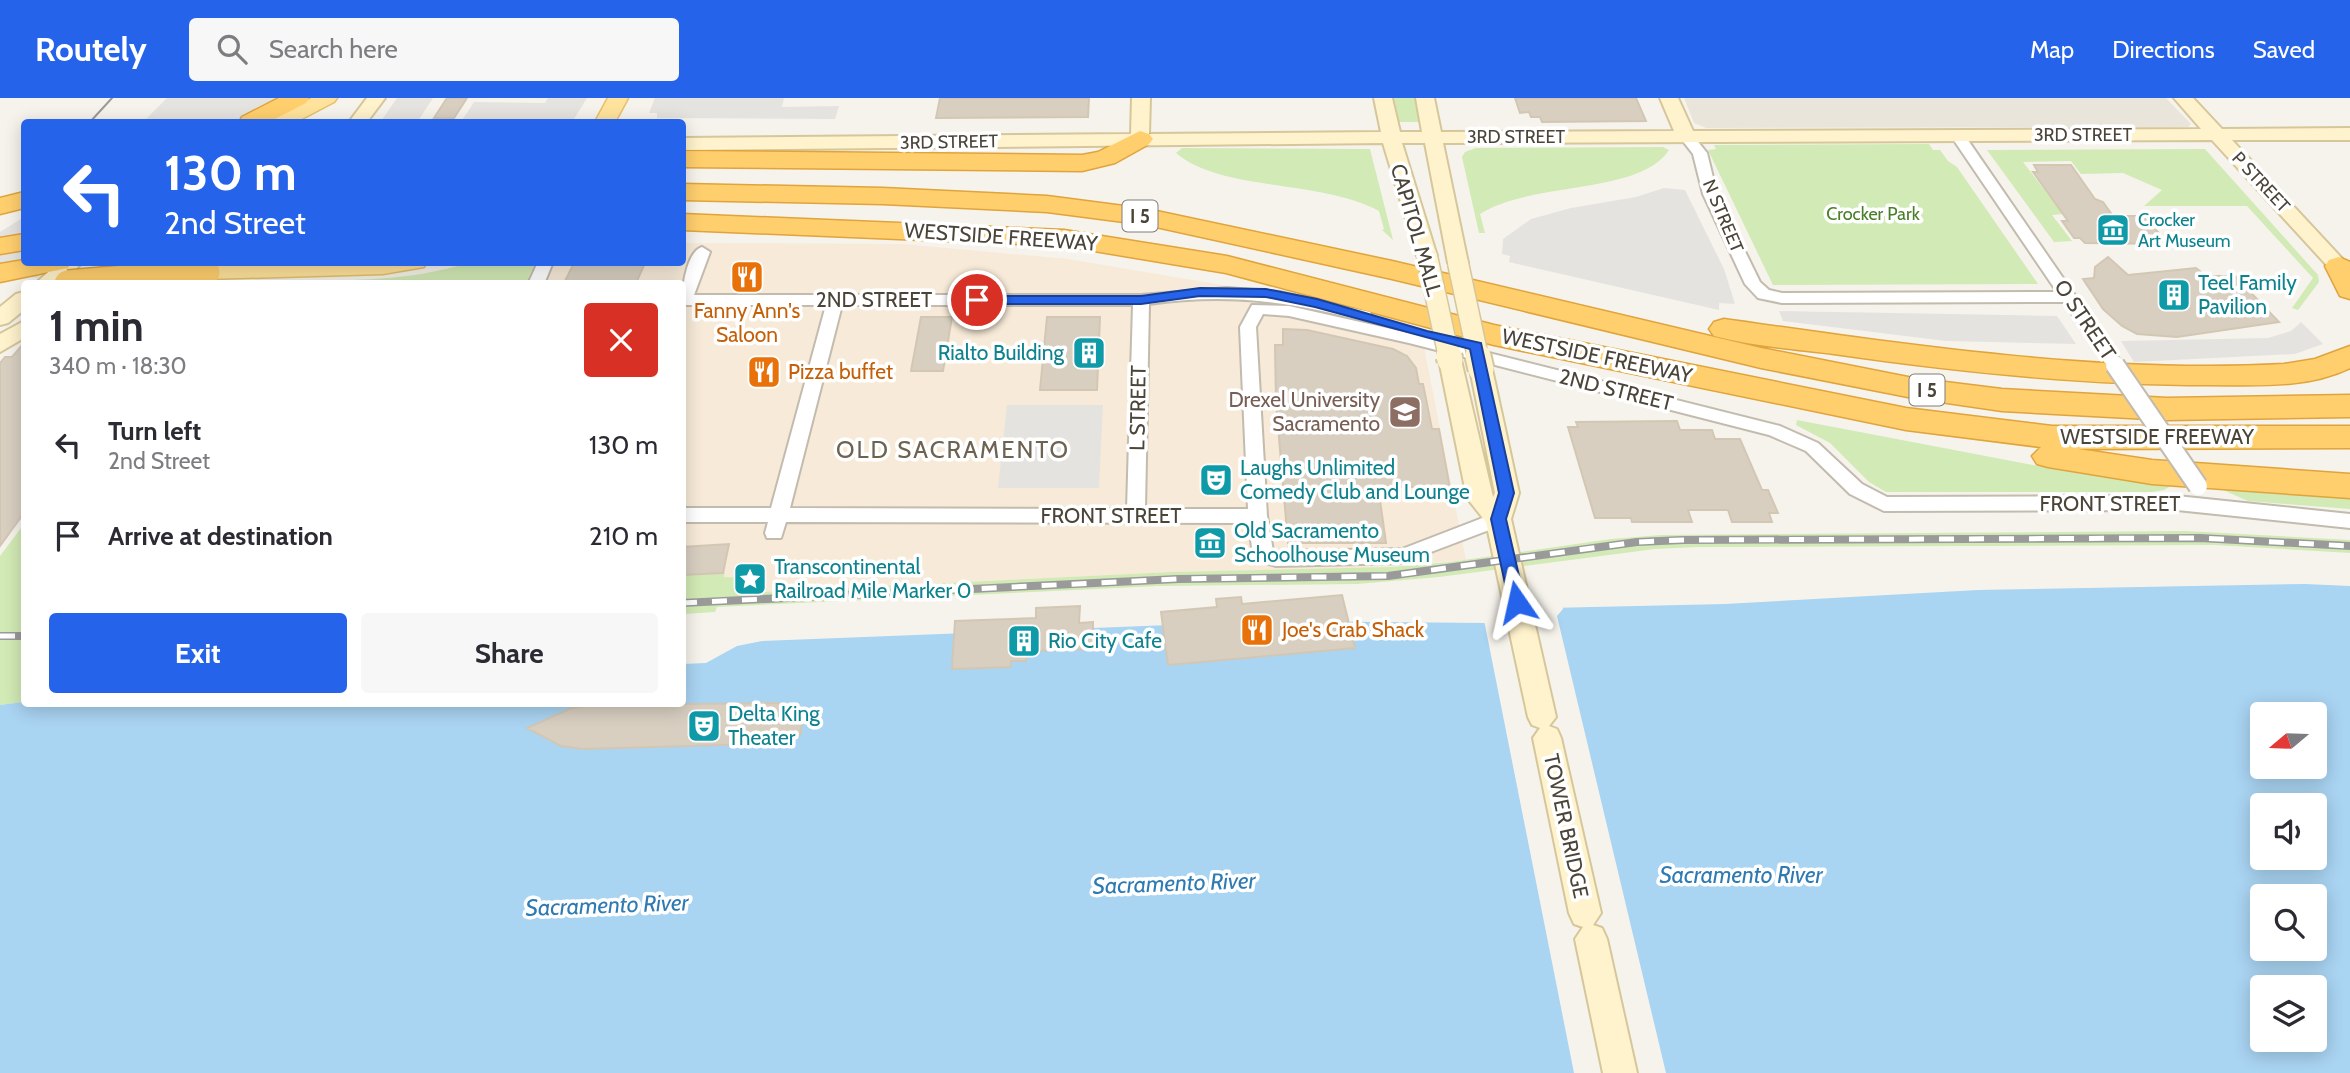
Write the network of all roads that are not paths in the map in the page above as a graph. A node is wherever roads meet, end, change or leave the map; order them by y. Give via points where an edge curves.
1 (297, 98) edge
2 (327, 98) edge
3 (376, 98) edge
4 (1141, 98) edge
5 (1383, 98) edge
6 (1425, 98) edge
7 (1669, 98) edge
8 (2183, 98) edge
9 (257, 119) edge
10 (287, 119) edge
11 (360, 119) edge
12 (686, 129) edge
13 (1141, 134) junction
14 (2216, 134) junction
15 (2350, 134) edge
16 (1686, 136) junction
17 (1958, 136) junction
18 (1391, 137) junction
19 (1434, 137) junction
20 (686, 144) edge
21 (686, 159) edge
22 (686, 173) edge
23 (686, 192) edge
24 (21, 201) edge
25 (0, 206) edge
26 (686, 222) edge
27 (876, 229) junction
28 (21, 242) edge
29 (692, 244) edge
30 (0, 246) edge
31 (1458, 263) joint
32 (37, 266) edge
33 (68, 266) edge
34 (172, 266) edge
35 (362, 266) edge
36 (1392, 270) junction
37 (206, 272) junction
38 (0, 273) edge
39 (2346, 278) edge
40 (50, 280) edge
41 (114, 280) edge
42 (152, 280) edge
43 (161, 280) edge
44 (686, 281) edge
45 (21, 290) edge
46 (0, 294) edge
47 (2069, 297) junction
48 (1513, 299) junction
49 (686, 300) edge
50 (835, 300) junction
51 (1141, 300) junction
52 (21, 301) edge
53 (1258, 309) joint
54 (0, 317) edge
55 (21, 330) edge
56 (0, 345) edge
57 (1447, 349) junction
58 (2350, 356) edge
59 (1479, 357) junction
60 (2350, 405) edge
61 (1837, 406) junction
62 (2350, 437) edge
63 (2112, 439) junction
64 (2350, 456) edge
65 (2350, 485) edge
66 (1870, 499) joint
67 (2211, 506) junction
68 (686, 515) edge
69 (1136, 516) junction
70 (1258, 516) junction
71 (1498, 519) junction
72 (2350, 521) edge
73 (776, 524) junction
74 (1517, 602) joint
75 (1620, 1073) edge

1 - 9 highway
2 - 10 main road
3 - 11 main road
4 - 13 main road
5 - 18 main road, CAPITOL MALL
6 - 19 main road, CAPITOL MALL
7 - 16 main road, N STREET
8 - 14 main road, P STREET
12 - 13 main road, 3RD STREET
13 - 18 main road, 3RD STREET
13 - 20 main road, 3RD STREET
13 - 21 highway via 1106,158 1082,163
14 - 15 main road, 3RD STREET
14 - 17 main road, 3RD STREET
14 - 39 main road, P STREET
16 - 17 main road, 3RD STREET
16 - 19 main road, 3RD STREET
16 - 47 street, N STREET via 1700,153 1708,189 1752,280 1764,294 1782,298
17 - 47 street, O STREET
18 - 19 main road, 3RD STREET
18 - 57 main road, CAPITOL MALL, bridge via 1427,256
19 - 31 main road, CAPITOL MALL
22 - 36 highway via 893,174 1049,181 1264,224
23 - 36 highway, WESTSIDE FREEWAY / I 5 via 1046,204 1190,226
24 - 25 highway
26 - 27 highway, WESTSIDE FREEWAY / I 5
27 - 29 highway
27 - 61 highway, WESTSIDE FREEWAY / I 5 via 1064,238 1166,253 1273,276 1494,335
28 - 30 highway
29 - 44 street, 2ND STREET
31 - 59 main road, CAPITOL MALL, bridge
32 - 38 highway
33 - 40 main road
34 - 42 street
35 - 37 main road
36 - 48 highway, WESTSIDE FREEWAY / I 5
37 - 41 highway, bridge
37 - 43 main road, bridge
45 - 46 highway
47 - 67 street, O STREET, bridge
48 - 58 highway via 1895,354 2051,371 2144,377 2292,373 2323,368
48 - 60 highway, WESTSIDE FREEWAY / I 5 via 1761,358 2002,400 2155,408
49 - 50 street, 2ND STREET
50 - 51 street, 2ND STREET
50 - 73 street
51 - 57 street, 2ND STREET via 1200,292 1298,298
51 - 69 street, L STREET
52 - 54 main road
53 - 66 street, 2ND STREET via 1289,311 1409,338 1774,430 1821,454
53 - 70 street via 1248,327
55 - 56 main road
57 - 59 street, 2ND STREET
57 - 71 main road, CAPITOL MALL via 1479,498
59 - 71 main road, CAPITOL MALL via 1507,493
61 - 63 highway, WESTSIDE FREEWAY / I 5 via 1982,430
61 - 65 highway via 2033,454 2152,472
62 - 63 highway, WESTSIDE FREEWAY / I 5
63 - 64 highway via 2234,456
66 - 67 street, FRONT STREET via 1891,505
67 - 72 street, FRONT STREET
68 - 73 street, FRONT STREET
69 - 70 street, FRONT STREET
69 - 73 street, FRONT STREET
70 - 71 street via 1262,551 1276,559 1402,556
71 - 74 main road, CAPITOL MALL
74 - 75 main road, TOWER BRIDGE

